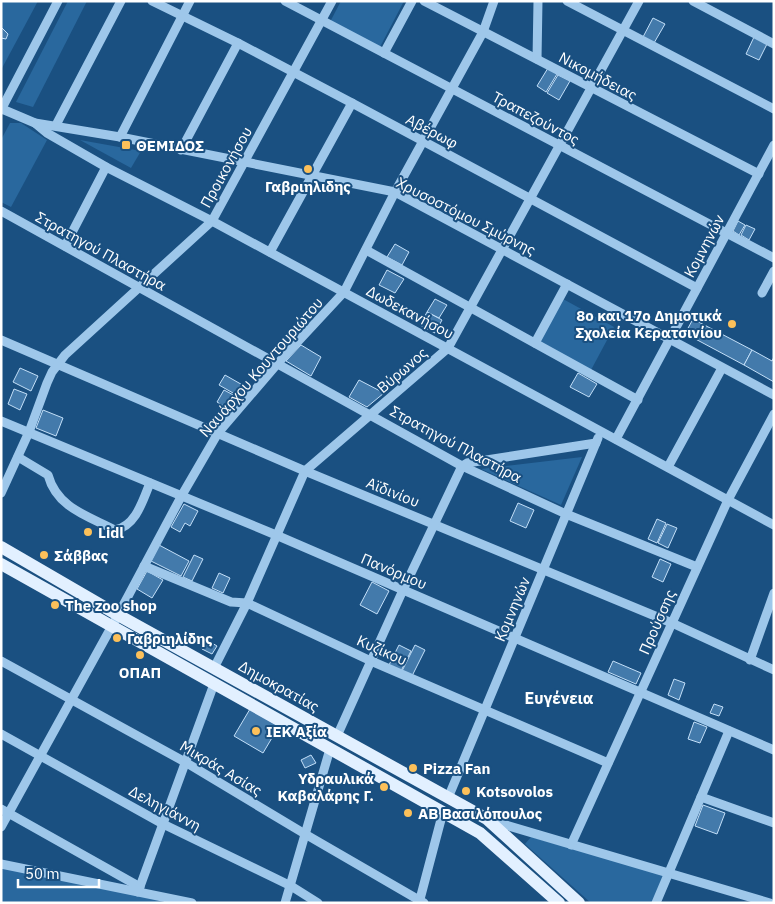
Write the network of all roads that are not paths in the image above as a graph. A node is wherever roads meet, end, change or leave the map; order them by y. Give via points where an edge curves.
1 (58, 1) edge
2 (122, 1) edge
3 (152, 1) edge
4 (190, 1) edge
5 (285, 1) edge
6 (332, 1) edge
7 (412, 1) edge
8 (424, 1) edge
9 (494, 1) edge
10 (538, 1) edge
11 (567, 1) edge
12 (639, 1) edge
13 (693, 1) edge
14 (183, 16) junction
15 (322, 20) junction
16 (624, 30) junction
17 (484, 32) junction
18 (238, 43) junction
19 (774, 44) edge
20 (384, 53) junction
21 (537, 59) junction
22 (293, 74) junction
23 (452, 89) junction
24 (592, 89) junction
25 (352, 103) junction
26 (1, 109) edge
27 (774, 109) edge
28 (35, 123) junction
29 (56, 125) junction
30 (120, 137) junction
31 (423, 141) junction
32 (774, 145) edge
33 (560, 146) junction
34 (181, 150) junction
35 (245, 162) junction
36 (106, 167) junction
37 (758, 174) junction
38 (311, 175) junction
39 (395, 192) junction
40 (530, 200) junction
41 (1, 211) edge
42 (212, 221) junction
43 (726, 233) junction
44 (65, 246) junction
45 (366, 250) junction
46 (503, 250) junction
47 (270, 252) junction
48 (774, 258) edge
49 (774, 271) edge
50 (567, 284) junction
51 (138, 287) junction
52 (697, 288) junction
53 (344, 292) junction
54 (762, 293) dead end
55 (471, 308) junction
56 (1, 340) edge
57 (670, 340) junction
58 (535, 343) junction
59 (448, 348) junction
60 (58, 364) junction
61 (278, 364) junction
62 (722, 368) junction
63 (774, 396) edge
64 (638, 400) junction
65 (774, 414) edge
66 (371, 415) junction
67 (1, 422) edge
68 (601, 431) junction
69 (29, 432) junction
70 (218, 433) junction
71 (616, 439) junction
72 (596, 442) junction
73 (18, 457) junction
74 (462, 466) junction
75 (668, 467) junction
76 (305, 471) junction
77 (150, 482) junction
78 (1, 493) edge
79 (182, 495) junction
80 (728, 500) junction
81 (566, 514) junction
82 (433, 524) junction
83 (774, 524) edge
84 (276, 535) junction
85 (1, 547) edge
86 (1, 564) edge
87 (144, 566) junction
88 (697, 567) junction
89 (544, 569) junction
90 (402, 590) junction
91 (774, 593) edge
92 (247, 603) junction
93 (118, 615) junction
94 (672, 623) junction
95 (111, 626) junction
96 (515, 638) junction
97 (750, 660) junction
98 (1, 661) edge
99 (371, 661) junction
100 (214, 668) junction
101 (774, 670) edge
102 (214, 684) junction
103 (640, 692) junction
104 (71, 699) junction
105 (485, 710) junction
106 (729, 731) junction
107 (1, 734) edge
108 (337, 736) junction
109 (330, 749) junction
110 (774, 750) edge
111 (41, 755) junction
112 (185, 762) junction
113 (608, 763) junction
114 (701, 797) junction
115 (448, 798) junction
116 (5, 811) edge
117 (443, 812) junction
118 (487, 820) junction
119 (774, 823) edge
120 (163, 824) junction
121 (1, 827) edge
122 (306, 834) junction
123 (571, 845) junction
124 (1, 864) edge
125 (669, 874) junction
126 (291, 886) junction
127 (139, 889) junction
128 (421, 902) edge
129 (192, 903) edge
130 (285, 903) edge
131 (318, 903) edge
132 (559, 903) edge
133 (579, 903) edge
134 (656, 903) edge
135 (770, 903) edge

1 - 26 street
2 - 29 street
3 - 14 street, Αβέρωφ
4 - 14 street
5 - 15 street, Τραπεζούντος
6 - 15 street, Προικονήσου
7 - 20 street
8 - 17 street, Νικομήδειας
9 - 17 street, Ναυάρχου Κουντουριώτου
10 - 21 street
11 - 16 street
12 - 16 street, Βύρωνος
13 - 19 street
14 - 18 street, Αβέρωφ
14 - 30 street
15 - 20 street, Τραπεζούντος
15 - 22 street, Προικονήσου
16 - 24 street, Βύρωνος
16 - 27 street
17 - 21 street, Νικομήδειας
17 - 23 street, Ναυάρχου Κουντουριώτου
18 - 22 street, Αβέρωφ
18 - 34 street
20 - 23 street, Τραπεζούντος
21 - 24 street, Νικομήδειας
22 - 25 street, Αβέρωφ
22 - 35 street, Προικονήσου
23 - 31 street, Ναυάρχου Κουντουριώτου
23 - 33 street, Τραπεζούντος
24 - 33 street, Βύρωνος
24 - 37 street, Νικομήδειας
25 - 31 street, Αβέρωφ
25 - 38 street
26 - 28 street, Χρυσοστόμου Σμύρνης
28 - 29 street, Χρυσοστόμου Σμύρνης
28 - 36 street, Δωδεκανήσου
29 - 30 street, Χρυσοστόμου Σμύρνης
30 - 34 street, Χρυσοστόμου Σμύρνης
31 - 39 street, Ναυάρχου Κουντουριώτου
31 - 40 street, Αβέρωφ
32 - 37 street, Κομνηνών
33 - 40 street, Βύρωνος
33 - 43 street, Τραπεζούντος
34 - 35 street, Χρυσοστόμου Σμύρνης
35 - 38 street, Χρυσοστόμου Σμύρνης
35 - 42 street, Προικονήσου
36 - 42 street, Δωδεκανήσου
36 - 44 street
37 - 43 street, Κομνηνών
38 - 39 street, Χρυσοστόμου Σμύρνης
38 - 47 street
39 - 45 street, Ναυάρχου Κουντουριώτου
39 - 46 street, Χρυσοστόμου Σμύρνης
40 - 46 street, Βύρωνος
40 - 52 street, Αβέρωφ
41 - 44 street, Στρατηγού Πλαστήρα
42 - 47 street, Δωδεκανήσου
42 - 51 street, Προικονήσου
43 - 48 street, Τραπεζούντος
43 - 52 street, Κομνηνών
44 - 51 street, Στρατηγού Πλαστήρα
45 - 53 street, Ναυάρχου Κουντουριώτου
45 - 55 street
46 - 50 street, Χρυσοστόμου Σμύρνης
46 - 55 street, Βύρωνος
47 - 53 street, Δωδεκανήσου
49 - 54 street
50 - 57 street, Χρυσοστόμου Σμύρνης
50 - 58 street
51 - 60 street, Προικονήσου
51 - 61 street, Στρατηγού Πλαστήρα
52 - 57 street, Κομνηνών
53 - 59 street, Δωδεκανήσου
53 - 61 street, Ναυάρχου Κουντουριώτου
55 - 58 street
55 - 59 street, Βύρωνος
56 - 60 street, Αϊδινίου
57 - 62 street, Χρυσοστόμου Σμύρνης
57 - 64 street, Κομνηνών
58 - 64 street
59 - 66 street, Βύρωνος
59 - 68 street, Δωδεκανήσου
60 - 69 street, Προικονήσου via 47,383
60 - 70 street, Αϊδινίου
61 - 66 street, Στρατηγού Πλαστήρα
61 - 70 street, Ναυάρχου Κουντουριώτου
62 - 63 street, Χρυσοστόμου Σμύρνης
62 - 75 street
64 - 71 street, Κομνηνών
65 - 80 street, Προύσσης
66 - 74 street, Στρατηγού Πλαστήρα
66 - 76 street, Βύρωνος
67 - 69 street, Πανόρμου
68 - 71 street, Δωδεκανήσου
68 - 72 street, Κομνηνών
69 - 73 street, Προικονήσου
69 - 77 street, Πανόρμου
70 - 76 street, Αϊδινίου
70 - 79 street, Ναυάρχου Κουντουριώτου
71 - 75 street, Δωδεκανήσου
72 - 74 street
72 - 81 street, Κομνηνών
73 - 77 street via 48,475 51,487 68,506 115,530 136,515
73 - 78 street, Προικονήσου
74 - 81 street, Στρατηγού Πλαστήρα
74 - 82 street
75 - 80 street, Δωδεκανήσου
76 - 82 street, Αϊδινίου
76 - 84 street, Βύρωνος
77 - 79 street, Πανόρμου
79 - 84 street, Πανόρμου
79 - 87 street, Ναυάρχου Κουντουριώτου
80 - 83 street, Δωδεκανήσου
80 - 88 street, Προύσσης
81 - 88 street, Στρατηγού Πλαστήρα
81 - 89 street, Κομνηνών
82 - 89 street, Αϊδινίου
82 - 90 street
84 - 90 street, Πανόρμου
84 - 92 street, Βύρωνος
85 - 93 main road, Δημοκρατίας
86 - 95 main road, Δημοκρατίας
87 - 92 street, Κυζίκου via 231,602
87 - 93 street, Ναυάρχου Κουντουριώτου
88 - 94 street, Προύσσης
89 - 94 street, Αϊδινίου
89 - 96 street, Κομνηνών
90 - 96 street, Πανόρμου
90 - 99 street
91 - 97 street
92 - 99 street, Κυζίκου
92 - 100 street, Βύρωνος
93 - 95 street, Ναυάρχου Κουντουριώτου
93 - 100 main road, Δημοκρατίας
94 - 97 street, Αϊδινίου
94 - 103 street, Προύσσης
95 - 102 main road, Δημοκρατίας
95 - 104 street, Ναυάρχου Κουντουριώτου
96 - 103 street, Πανόρμου
96 - 105 street, Κομνηνών
97 - 101 street, Αϊδινίου
98 - 104 street, Μικράς Ασίας
99 - 105 street, Κυζίκου
99 - 108 street
100 - 108 main road, Δημοκρατίας
102 - 109 main road, Δημοκρατίας
102 - 112 street
103 - 106 street, Πανόρμου
103 - 113 street, Προύσσης
104 - 111 street, Ναυάρχου Κουντουριώτου
104 - 112 street, Μικράς Ασίας
105 - 113 street, Κυζίκου
105 - 115 street, Κομνηνών
106 - 110 street, Πανόρμου
106 - 114 street
107 - 111 street, Δεληγιάννη
108 - 115 main road, Δημοκρατίας
109 - 117 main road, Δημοκρατίας
109 - 122 street
111 - 116 street, Ναυάρχου Κουντουριώτου
111 - 120 street, Δεληγιάννη
112 - 120 street
112 - 122 street, Μικράς Ασίας
113 - 123 street, Προύσσης
114 - 119 street
114 - 125 street
115 - 118 main road, Δημοκρατίας
116 - 121 street, Ναυάρχου Κουντουριώτου
116 - 127 street
117 - 128 street
117 - 132 main road, Δημοκρατίας via 480,833
118 - 123 street
118 - 133 main road, Δημοκρατίας
120 - 126 street, Δεληγιάννη
120 - 127 street
122 - 126 street
122 - 128 street, Μικράς Ασίας
123 - 125 street
124 - 127 street
125 - 134 street
125 - 135 street
126 - 130 street
126 - 131 street, Δεληγιάννη
127 - 129 street

